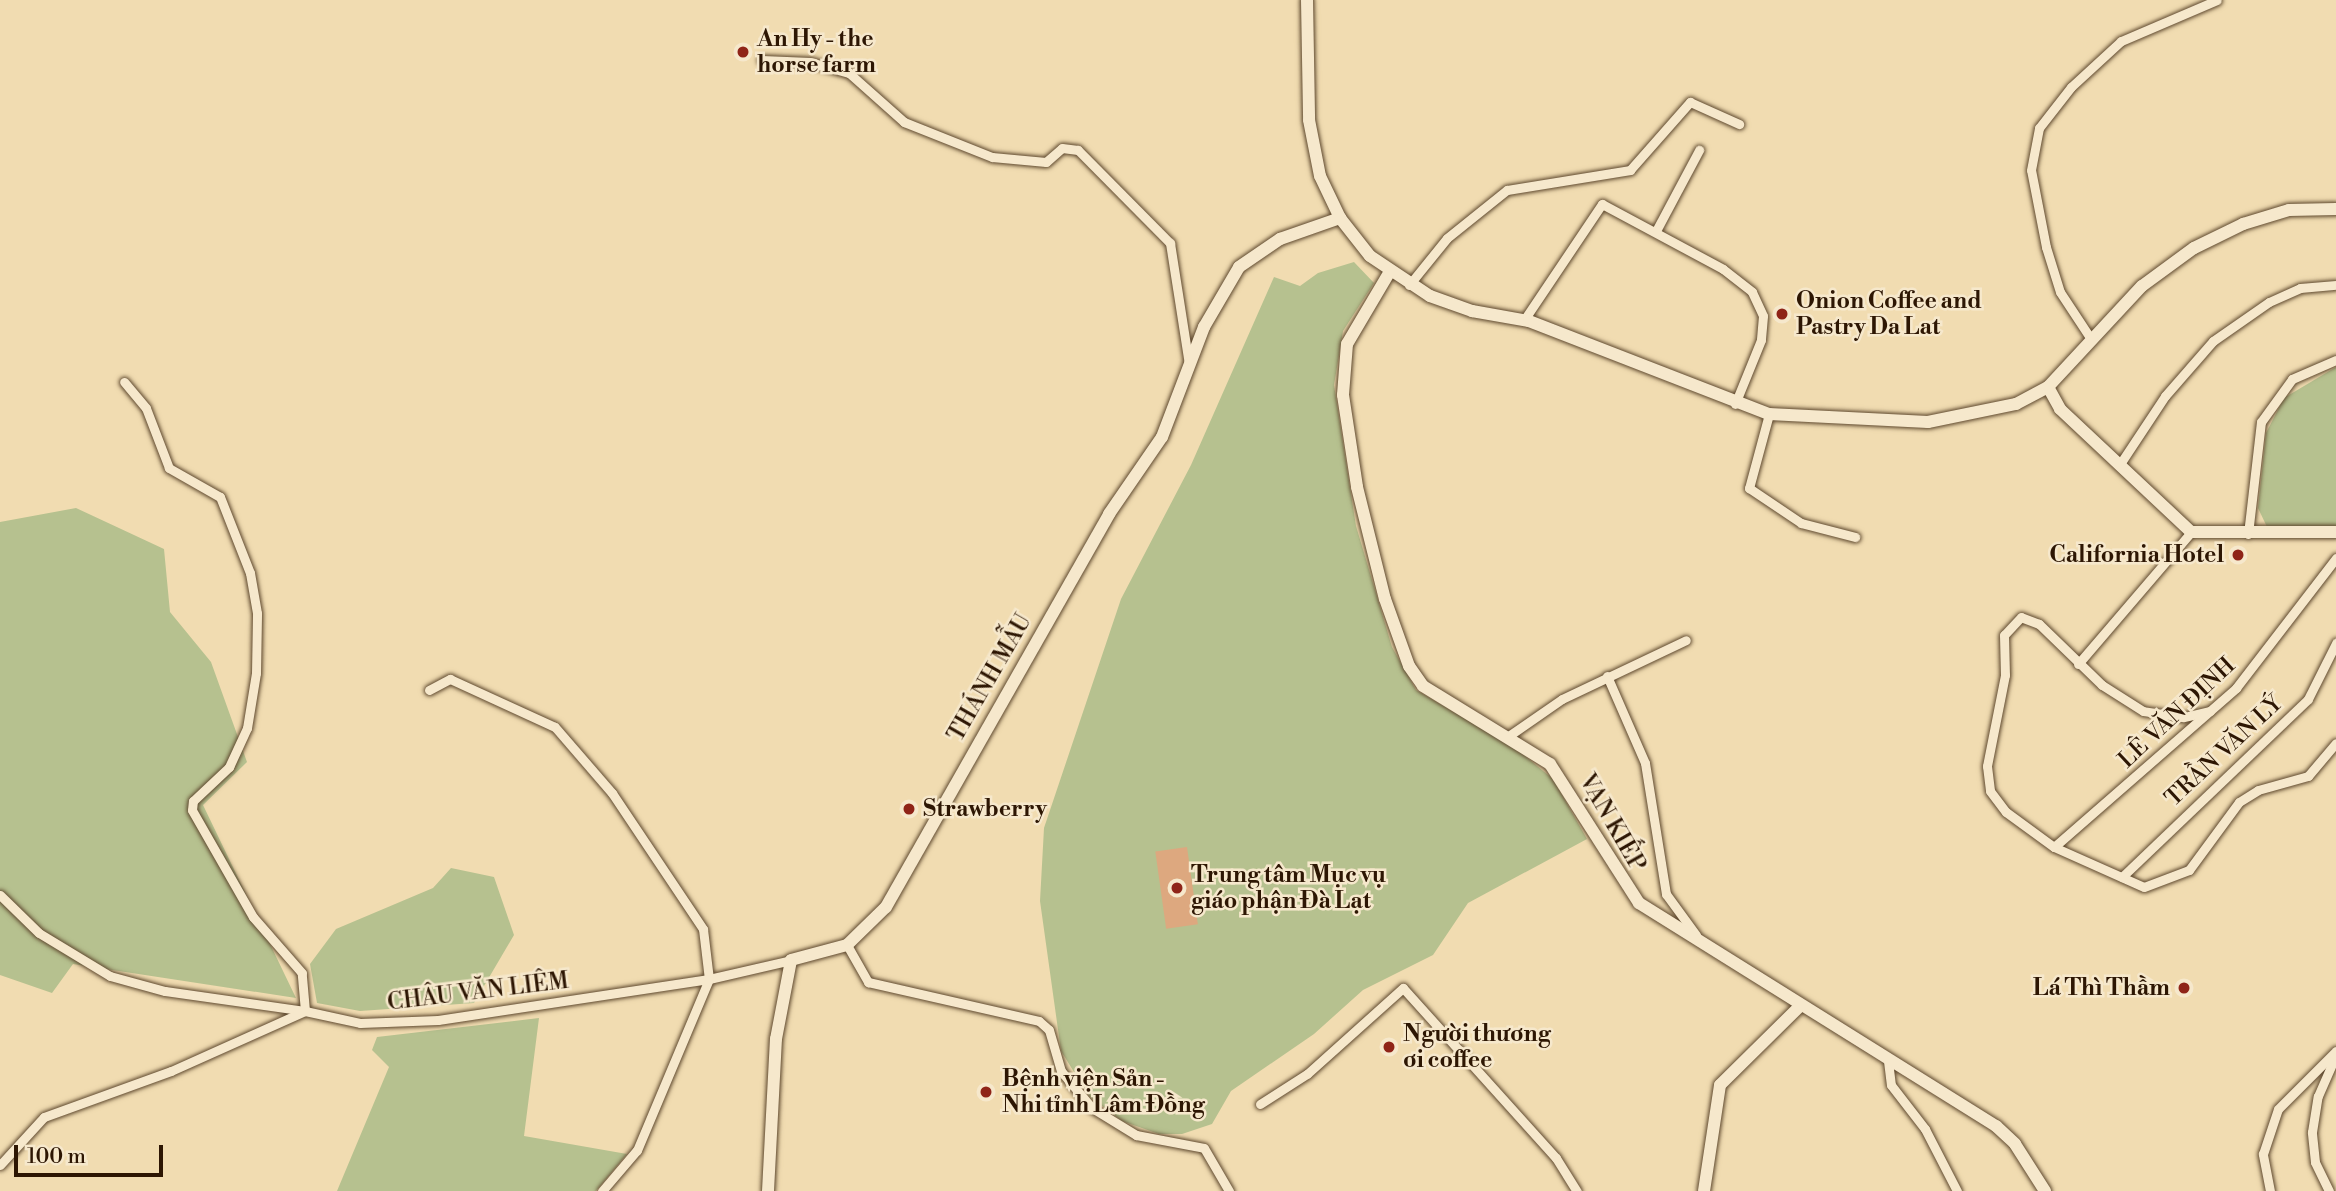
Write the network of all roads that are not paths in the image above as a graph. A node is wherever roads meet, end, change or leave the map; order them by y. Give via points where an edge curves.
1 (1307, 0) edge
2 (2217, 0) edge
3 (762, 60) dead end
4 (1739, 124) dead end
5 (1699, 150) dead end
6 (2336, 209) edge
7 (1340, 218) junction
8 (1657, 232) junction
9 (1389, 273) junction
10 (1409, 285) junction
11 (2336, 285) edge
12 (1524, 320) junction
13 (2091, 340) junction
14 (2336, 360) edge
15 (1189, 364) junction
16 (124, 382) dead end
17 (2048, 387) junction
18 (1735, 404) junction
19 (1769, 414) junction
20 (2120, 464) junction
21 (2191, 532) junction
22 (2336, 532) edge
23 (2248, 534) junction
24 (1855, 537) dead end
25 (2336, 558) edge
26 (1686, 640) dead end
27 (2336, 643) edge
28 (2078, 664) junction
29 (1607, 676) junction
30 (429, 690) dead end
31 (2210, 711) junction
32 (1510, 735) junction
33 (2336, 743) edge
34 (2054, 847) junction
35 (2122, 877) junction
36 (0, 895) edge
37 (847, 945) junction
38 (1703, 945) junction
39 (791, 960) junction
40 (709, 979) junction
41 (1799, 1007) junction
42 (305, 1011) junction
43 (2336, 1053) edge
44 (1888, 1061) junction
45 (1260, 1104) dead end
46 (0, 1165) edge
47 (603, 1191) edge
48 (768, 1191) edge
49 (1229, 1191) edge
50 (1577, 1191) edge
51 (1704, 1191) edge
52 (1957, 1191) edge
53 (2045, 1191) edge
54 (2270, 1191) edge
55 (2329, 1191) edge

1 - 7 main road via 1309,120 1320,176
2 - 13 street via 2121,41 2070,87 2039,128 2032,170 2043,234 2060,292
3 - 15 street via 810,62 849,73 904,122 992,157 1046,162 1062,148 1078,150 1170,243
4 - 10 street via 1690,102 1629,170 1507,190 1447,238
5 - 8 street
6 - 13 main road via 2289,210 2243,224 2194,248 2142,286
7 - 9 main road
7 - 15 main road, THÁNH MẪU via 1280,239 1239,267
8 - 12 street via 1602,204
8 - 18 street via 1752,292 1763,316 1761,340
9 - 10 main road
9 - 32 main road, VẠN KIẾP via 1351,334 1343,364 1347,430 1373,554 1403,651 1423,686
10 - 12 main road via 1472,311
11 - 20 street via 2300,288 2269,302 2213,341 2180,375
12 - 18 main road
13 - 17 main road
14 - 23 street via 2292,379 2261,422
15 - 37 main road, THÁNH MẪU via 1162,436 1102,525 903,879 869,930
16 - 42 street via 146,408 169,468 220,497 250,573 256,661 247,728 229,767 192,801 192,810 253,917 302,973
17 - 19 main road via 1992,412 1928,422
17 - 20 main road via 2060,409
18 - 19 main road
19 - 24 street via 1749,488 1801,523
20 - 21 main road
21 - 23 main road
21 - 28 street
22 - 23 main road
25 - 31 street, LÊ VĂN ĐỊNH via 2249,674
26 - 29 street
27 - 35 street, TRẦN VĂN LÝ via 2308,699
28 - 31 street via 2143,711 2171,717
28 - 34 street via 2039,624 2021,617 2004,635 2006,676 1987,766 1990,791 2006,812
29 - 32 street
29 - 38 street via 1642,752 1666,894
30 - 40 street via 450,679 521,708 576,748 703,929
31 - 34 street, LÊ VĂN ĐỊNH
32 - 38 main road, VẠN KIẾP via 1560,775 1629,894
33 - 35 street via 2308,776 2258,790 2239,802 2203,854 2176,879 2144,887
34 - 35 street
36 - 42 street, CHÂU VĂN LIÊM via 39,933 110,975 165,991
37 - 39 main road, THÁNH MẪU
37 - 49 street via 869,982 1039,1021 1048,1030 1061,1071 1092,1108 1136,1135 1205,1149
38 - 41 main road, VẠN KIẾP
39 - 40 street, CHÂU VĂN LIÊM
39 - 48 main road via 776,1039
40 - 42 street, CHÂU VĂN LIÊM via 392,1024
40 - 47 street via 637,1150
41 - 44 main road, VẠN KIẾP
41 - 51 main road via 1720,1085
42 - 46 street via 170,1071 44,1117
43 - 54 street via 2309,1072 2278,1110 2263,1154
43 - 55 street via 2318,1096 2312,1132 2315,1163
44 - 52 street via 1888,1079 1925,1129
44 - 53 main road, VẠN KIẾP via 1996,1126 2015,1144
45 - 50 street via 1307,1074 1402,988 1556,1158

